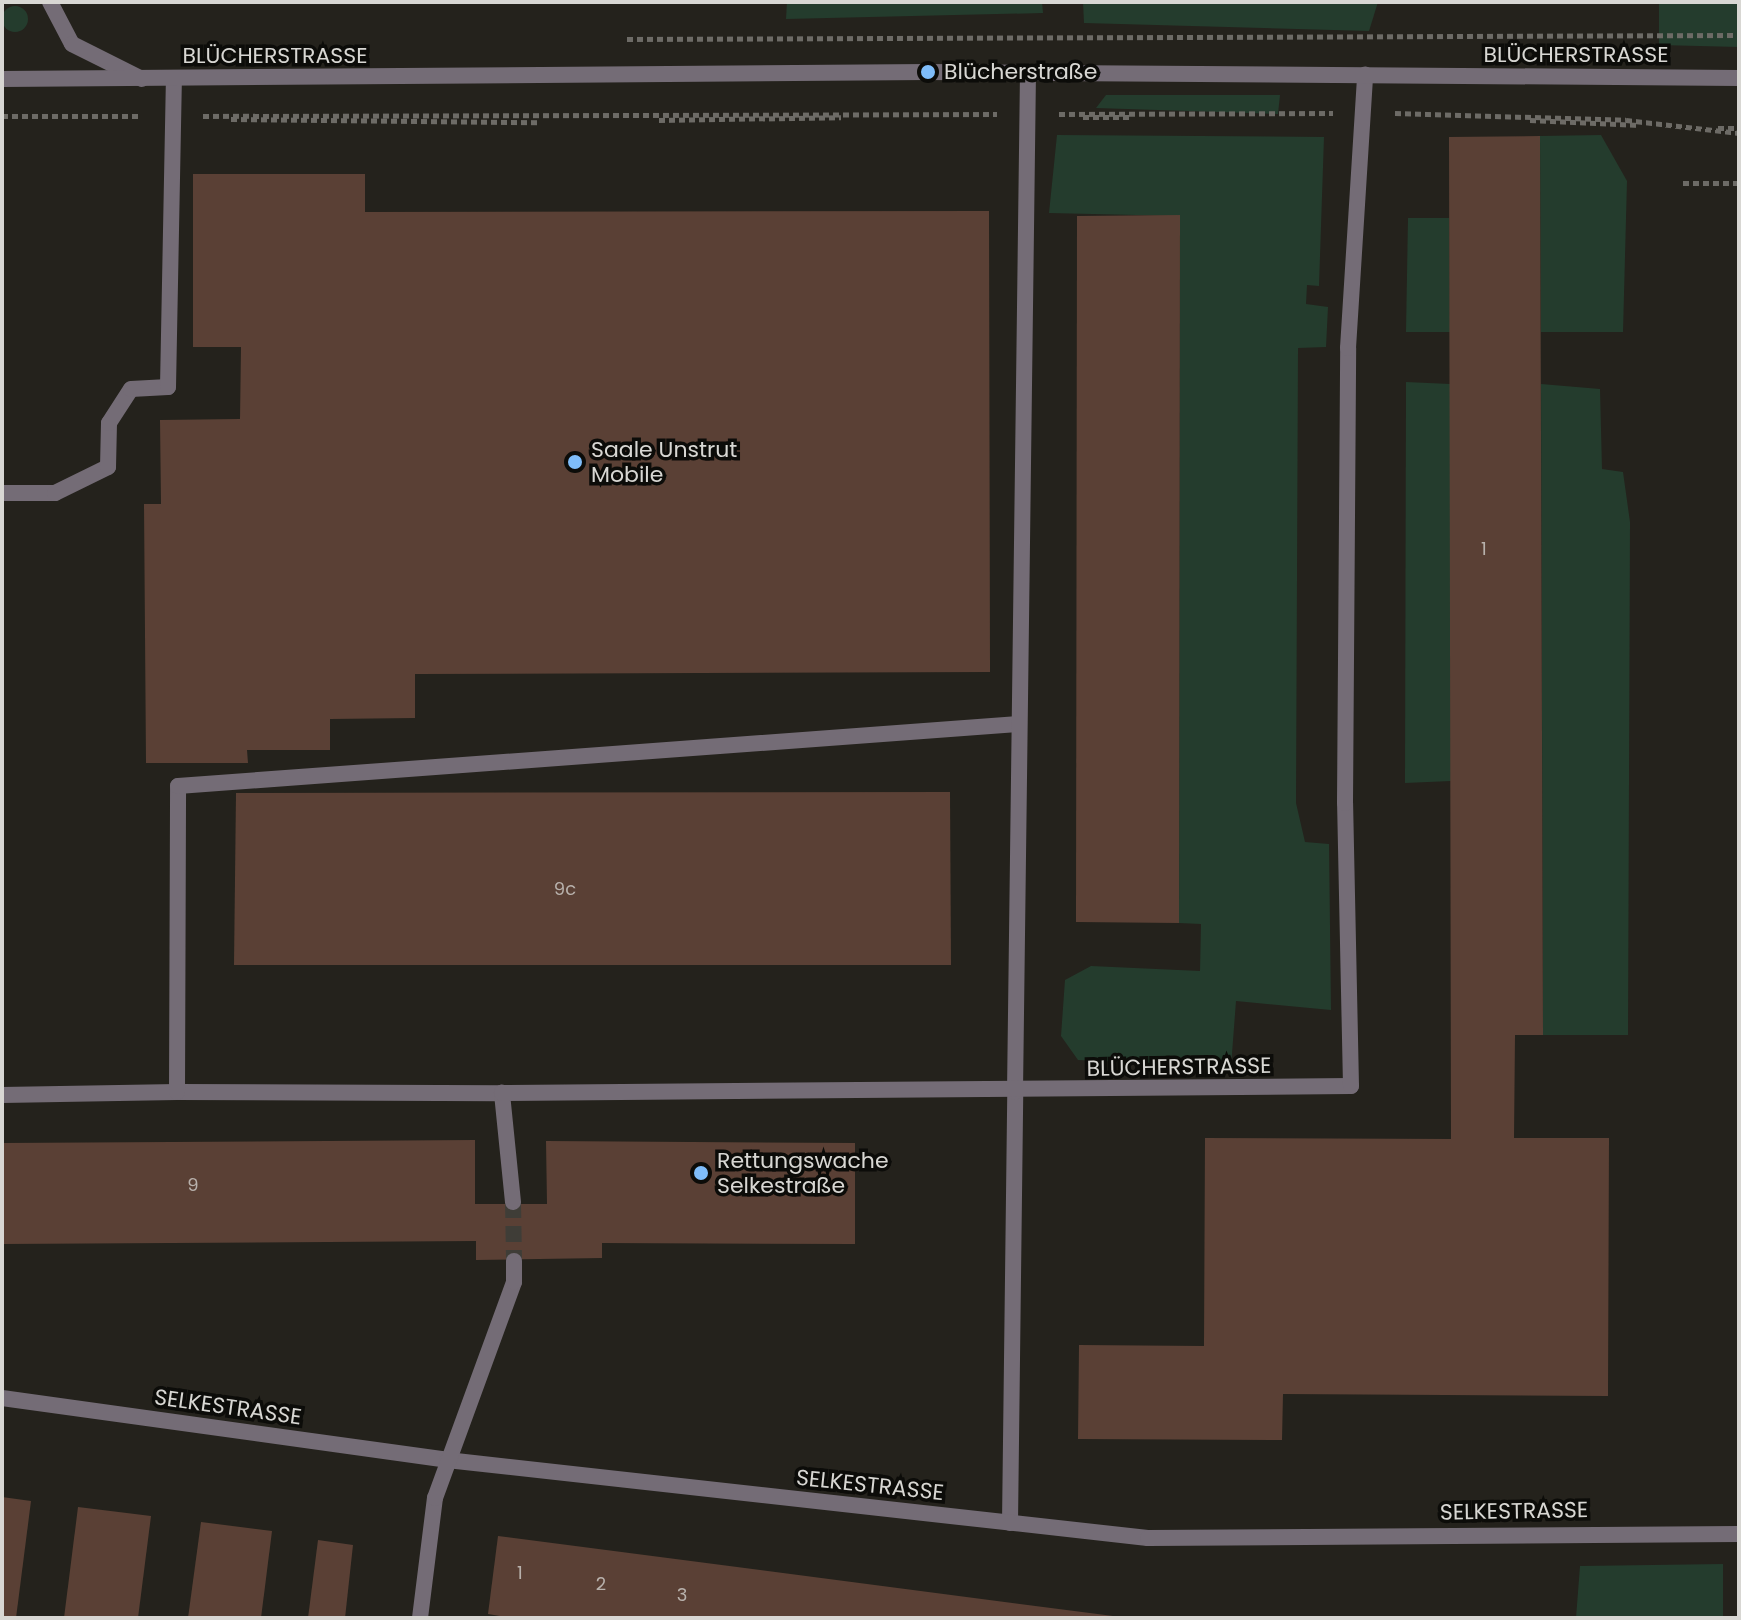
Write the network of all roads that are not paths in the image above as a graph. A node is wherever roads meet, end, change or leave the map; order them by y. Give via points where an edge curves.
1 (50, 2) edge
2 (1028, 73) junction
3 (1365, 75) junction
4 (1739, 78) edge
5 (2, 79) edge
6 (144, 79) junction
7 (174, 79) junction
8 (2, 493) edge
9 (1019, 724) junction
10 (177, 1092) junction
11 (1015, 1092) junction
12 (502, 1093) junction
13 (2, 1095) edge
14 (513, 1202) tunnel mouth
15 (514, 1261) tunnel mouth
16 (2, 1398) edge
17 (447, 1460) junction
18 (1010, 1523) junction
19 (1739, 1534) edge
20 (420, 1618) edge

1 - 6 street via 72,44
2 - 3 street, BLÜCHERSTRASSE
2 - 7 street, BLÜCHERSTRASSE
2 - 9 street
3 - 4 street, BLÜCHERSTRASSE
3 - 11 street, BLÜCHERSTRASSE via 1348,364 1345,803 1351,1086
5 - 6 street, BLÜCHERSTRASSE
6 - 7 street, BLÜCHERSTRASSE
7 - 8 street via 168,387 131,389 109,423 108,467 55,493
9 - 10 street via 178,786
9 - 11 street
10 - 12 street
10 - 13 street
11 - 12 street
11 - 18 street
12 - 14 street
15 - 17 street via 514,1282
16 - 17 street, SELKESTRASSE
17 - 18 street, SELKESTRASSE
17 - 20 street via 435,1498
18 - 19 street, SELKESTRASSE via 1148,1538

